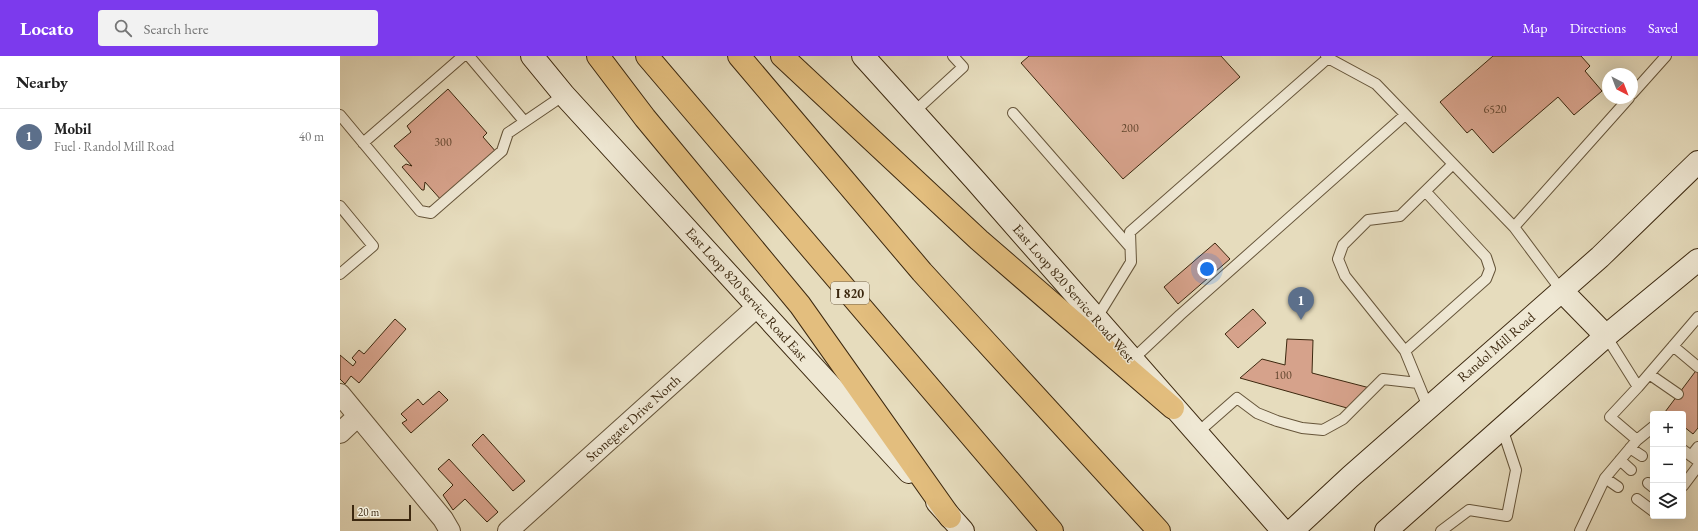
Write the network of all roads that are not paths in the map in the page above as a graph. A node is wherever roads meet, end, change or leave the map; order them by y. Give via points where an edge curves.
1 (463, 56) edge
2 (469, 56) edge
3 (532, 56) edge
4 (598, 56) edge
5 (646, 56) edge
6 (739, 56) edge
7 (782, 56) edge
8 (863, 56) edge
9 (953, 56) edge
10 (1666, 56) edge
11 (1327, 57) edge
12 (1638, 87) edge
13 (564, 95) junction
14 (1624, 104) edge
15 (914, 112) junction
16 (1013, 113) dead end
17 (340, 116) edge
18 (1405, 116) junction
19 (524, 121) junction
20 (363, 143) junction
21 (1698, 162) edge
22 (1453, 164) junction
23 (1426, 192) junction
24 (340, 206) edge
25 (1514, 227) junction
26 (1130, 247) junction
27 (1695, 268) edge
28 (340, 274) edge
29 (1561, 290) junction
30 (758, 306) junction
31 (1096, 319) junction
32 (1696, 324) edge
33 (1606, 336) junction
34 (1673, 346) junction
35 (1405, 351) junction
36 (1132, 360) junction
37 (1698, 367) edge
38 (1649, 374) junction
39 (1418, 383) junction
40 (1638, 387) junction
41 (340, 394) edge
42 (1678, 394) dead end
43 (1428, 407) junction
44 (1174, 408) junction
45 (358, 416) junction
46 (1502, 428) junction
47 (1650, 430) edge
48 (340, 433) edge
49 (1196, 434) junction
50 (1633, 444) junction
51 (1698, 447) edge
52 (1642, 456) dead end
53 (1691, 456) edge
54 (1620, 460) junction
55 (1698, 466) edge
56 (1631, 470) dead end
57 (1605, 478) junction
58 (1685, 483) edge
59 (1618, 487) dead end
60 (1637, 499) dead end
61 (1650, 508) edge
62 (956, 524) edge
63 (450, 531) edge
64 (508, 531) edge
65 (1052, 531) edge
66 (1159, 531) edge
67 (1283, 531) edge
68 (1292, 531) edge
69 (1386, 531) edge
70 (1441, 531) edge
71 (1580, 531) edge

1 - 20 lane
2 - 19 lane
3 - 13 main road, East Loop 820 Service Road East
4 - 62 highway via 645,118 800,305
5 - 65 highway, I 820
6 - 66 highway via 922,272
7 - 44 highway via 979,240
8 - 15 main road, East Loop 820 Service Road West
9 - 15 lane via 963,67
10 - 12 lane
11 - 18 lane via 1376,84
11 - 26 lane via 1130,232
13 - 19 lane
13 - 30 main road, East Loop 820 Service Road East
14 - 25 lane
15 - 31 main road, East Loop 820 Service Road West
16 - 26 lane
17 - 20 lane
18 - 22 lane
18 - 36 lane
19 - 20 lane via 508,133 502,150 431,214 420,211
21 - 29 main road, Randol Mill Road via 1600,258
22 - 23 lane
22 - 25 lane
23 - 35 lane via 1486,257 1490,269 1486,279
23 - 35 lane via 1400,216 1368,220 1343,245 1338,259 1345,276
24 - 28 lane via 373,246
25 - 29 lane
26 - 31 lane via 1130,262
27 - 33 main road
29 - 33 main road
29 - 43 main road, Randol Mill Road
30 - 62 main road, East Loop 820 Service Road East
30 - 64 street, Stonegate Drive North
31 - 36 main road, East Loop 820 Service Road West
32 - 34 lane
33 - 40 lane
33 - 46 main road
34 - 37 lane
34 - 38 lane
35 - 39 lane
36 - 44 main road, East Loop 820 Service Road West
38 - 40 lane
38 - 42 lane
39 - 43 lane
39 - 49 lane via 1383,379 1343,420 1323,430 1302,428 1277,421 1257,413 1237,398
40 - 50 lane via 1610,417
41 - 45 street
43 - 68 main road, Randol Mill Road
44 - 49 main road, East Loop 820 Service Road West
45 - 48 street
45 - 63 street
46 - 69 main road
46 - 70 lane via 1516,470 1507,516 1469,510
47 - 50 lane
49 - 67 main road, East Loop 820 Service Road West
50 - 52 lane
50 - 54 lane
51 - 53 lane
54 - 56 lane
54 - 57 lane
55 - 58 lane
57 - 59 lane
57 - 71 lane
60 - 61 lane

